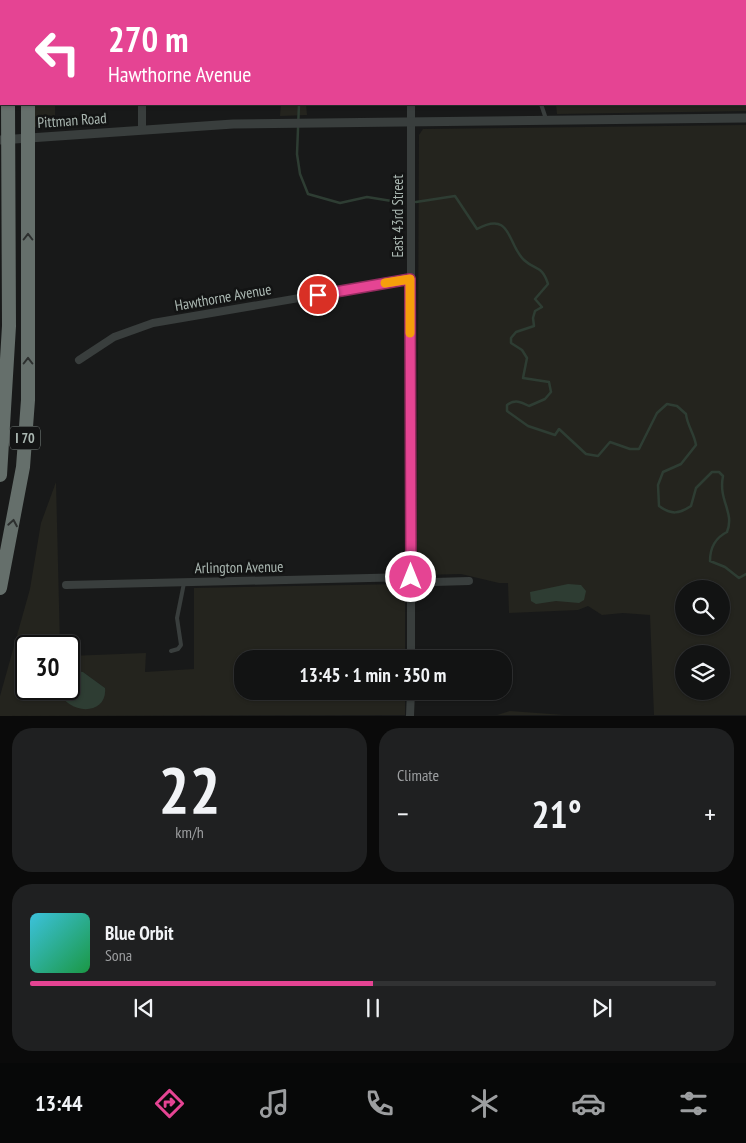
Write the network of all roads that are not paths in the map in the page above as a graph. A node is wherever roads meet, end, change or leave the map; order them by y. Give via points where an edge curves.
1 (8, 105) edge
2 (28, 105) edge
3 (142, 105) edge
4 (411, 105) edge
5 (541, 105) edge
6 (746, 118) edge
7 (547, 121) junction
8 (411, 122) junction
9 (142, 129) junction
10 (0, 140) edge
11 (410, 279) junction
12 (79, 360) dead end
13 (0, 475) edge
14 (411, 577) junction
15 (184, 582) junction
16 (469, 582) dead end
17 (66, 585) dead end
18 (0, 588) edge
19 (411, 592) junction
20 (411, 650) edge
21 (172, 651) dead end
22 (411, 700) edge
23 (410, 716) edge

1 - 13 highway, I 70 via 9,326
18 -> 2 highway, I 70 via 24,467 28,400
3 - 9 street
4 - 8 street, East 43rd Street
5 - 7 lane
6 - 7 street, Pittman Road
7 - 8 street, Pittman Road
8 - 9 street, Pittman Road
8 - 11 street, East 43rd Street
9 - 10 street, Pittman Road
11 - 12 street, Hawthorne Avenue via 153,323 114,337
11 - 14 street, East 43rd Street
14 - 15 street, Arlington Avenue
14 - 19 street, East 43rd Street
15 - 17 street, Arlington Avenue
15 - 21 lane via 178,618 181,645
16 - 19 street via 434,582
19 - 20 street, East 43rd Street
22 - 23 street

